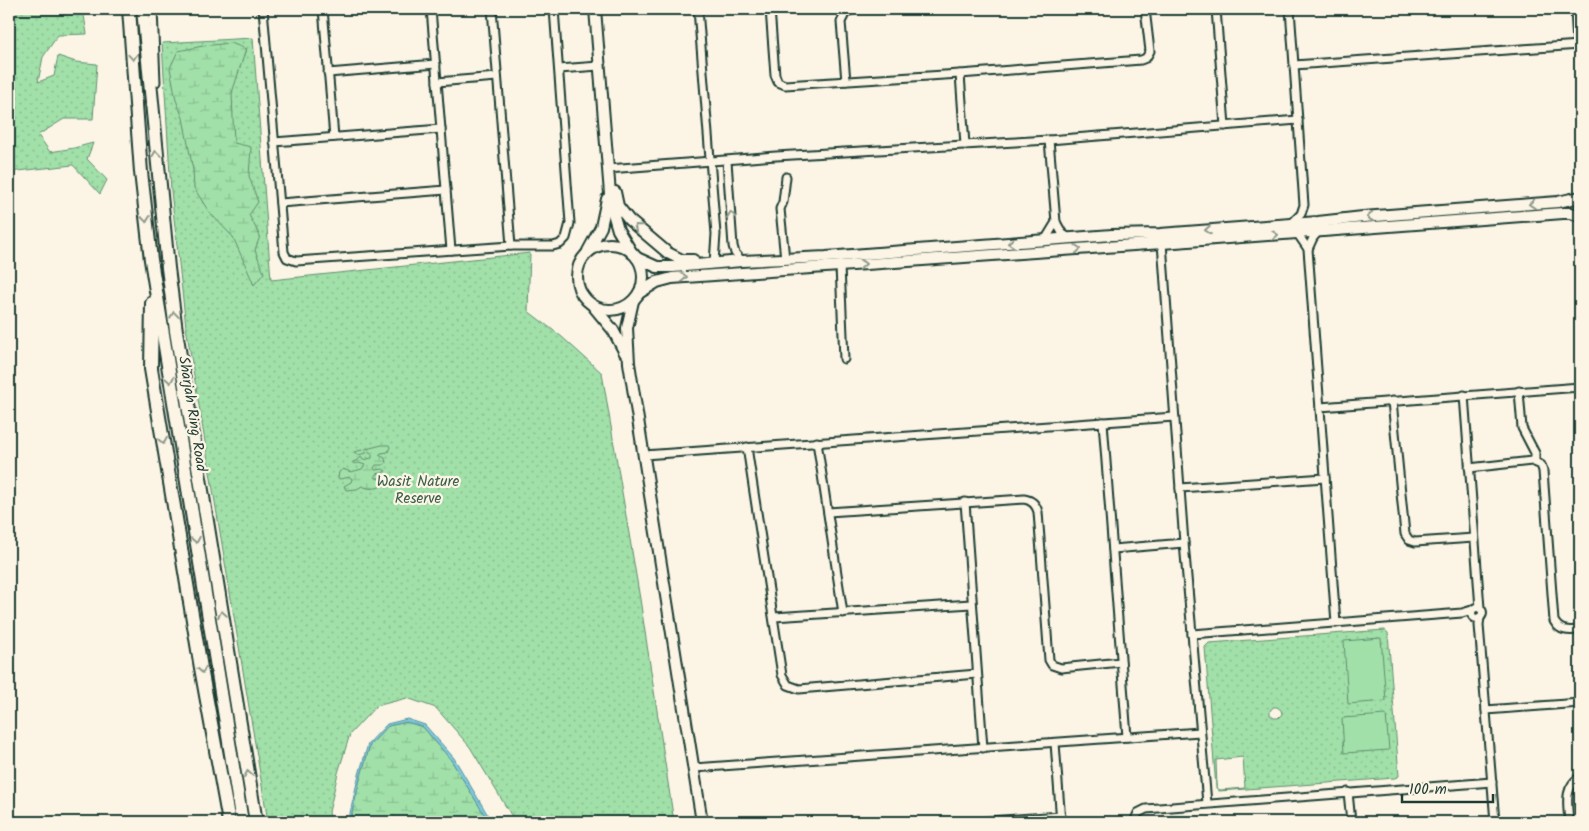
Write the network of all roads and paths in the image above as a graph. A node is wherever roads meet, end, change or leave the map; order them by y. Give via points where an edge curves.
1 (129, 9) edge
2 (143, 9) edge
3 (153, 9) edge
4 (263, 9) edge
5 (323, 9) edge
6 (431, 9) edge
7 (492, 9) edge
8 (554, 9) edge
9 (595, 9) edge
10 (698, 9) edge
11 (770, 9) edge
12 (856, 9) edge
13 (1145, 9) edge
14 (1216, 9) edge
15 (1290, 9) edge
16 (1575, 9) edge
17 (1579, 45) edge
18 (436, 64) junction
19 (1294, 65) junction
20 (599, 66) junction
21 (559, 69) junction
22 (328, 72) junction
23 (960, 74) junction
24 (497, 77) junction
25 (846, 81) junction
26 (437, 82) junction
27 (1298, 120) junction
28 (1225, 126) junction
29 (441, 129) junction
30 (154, 134) junction
31 (334, 137) junction
32 (1048, 140) junction
33 (274, 142) junction
34 (966, 145) junction
35 (710, 161) junction
36 (727, 161) junction
37 (608, 169) junction
38 (711, 175) junction
39 (728, 175) junction
40 (786, 177) dead end
41 (609, 186) junction
42 (446, 190) junction
43 (1576, 198) edge
44 (280, 203) junction
45 (1304, 205) junction
46 (1578, 215) edge
47 (1056, 222) junction
48 (1318, 227) junction
49 (1294, 229) junction
50 (1069, 238) junction
51 (1045, 240) junction
52 (1162, 244) junction
53 (511, 246) junction
54 (1308, 249) junction
55 (451, 250) junction
56 (586, 254) junction
57 (634, 255) junction
58 (826, 257) junction
59 (785, 259) junction
60 (742, 261) junction
61 (711, 263) junction
62 (840, 266) junction
63 (792, 270) junction
64 (155, 289) junction
65 (636, 297) junction
66 (592, 305) junction
67 (844, 359) dead end
68 (629, 363) junction
69 (1580, 387) edge
70 (1519, 391) junction
71 (1464, 395) junction
72 (1392, 401) junction
73 (1320, 407) junction
74 (1174, 416) junction
75 (1103, 422) junction
76 (817, 442) junction
77 (748, 448) junction
78 (644, 455) junction
79 (1535, 462) junction
80 (1470, 468) junction
81 (1325, 478) junction
82 (1180, 488) junction
83 (964, 502) junction
84 (828, 512) junction
85 (1474, 538) junction
86 (1184, 542) junction
87 (1112, 549) junction
88 (971, 604) junction
89 (844, 613) junction
90 (1476, 613) junction
91 (774, 618) junction
92 (1336, 623) junction
93 (1580, 630) edge
94 (1192, 634) junction
95 (1121, 662) junction
96 (977, 674) junction
97 (1580, 703) edge
98 (1486, 710) junction
99 (1200, 732) junction
100 (1127, 738) junction
101 (1055, 743) junction
102 (983, 748) junction
103 (694, 768) junction
104 (1580, 778) edge
105 (1492, 782) junction
106 (1348, 792) junction
107 (1207, 803) junction
108 (1061, 819) edge
109 (230, 822) edge
110 (242, 822) edge
111 (256, 822) edge
112 (702, 822) edge
113 (976, 822) edge
114 (1134, 822) edge
115 (1350, 822) edge
116 (1496, 822) edge
117 (1569, 822) edge

1 -> 64 highway, Sharjah Ring Road via 144,201
2 - 30 highway, Sharjah Ring Road
3 - 30 street
4 - 33 street
5 - 22 street
6 - 18 street
7 - 24 street
8 - 21 street
9 - 20 main road
10 - 35 street
11 - 25 street via 778,82
12 - 25 street via 846,12 841,22
13 - 23 street via 1150,49 1143,59
14 - 28 street
15 - 19 street
16 - 17 street
17 - 19 street
18 - 22 street
18 - 26 street
19 - 27 street
20 - 21 street
20 - 37 main road
21 - 53 street via 569,232 560,244
22 - 31 street
23 - 25 street
23 - 34 street
24 - 26 street
24 - 53 street
26 - 29 street
27 - 28 street
27 - 45 street
28 - 32 street
29 - 31 street
29 - 42 street
111 -> 30 highway, Sharjah Ring Road via 176,331
31 - 33 street
32 - 34 street
32 - 47 street
33 - 44 street
34 - 36 street
35 - 36 street
35 - 37 street
35 - 38 street
36 - 39 street
37 - 41 main road
61 -> 37 main road via 672,256 629,220 618,206
38 - 39 street
38 - 61 street via 716,234
60 -> 39 street via 733,248
40 - 59 street via 780,209
41 - 56 main road via 601,227
41 - 57 main road via 613,218
42 - 44 street
42 - 55 street
43 - 46 main road
43 -> 48 main road via 1363,217
44 - 55 street via 284,252 292,261
45 - 48 street
45 - 49 street
46 - 48 main road
47 - 50 street
47 - 51 street
48 - 49 main road
48 - 54 street
49 -> 50 main road
52 -> 49 main road
49 - 54 street
50 - 51 main road
51 -> 58 main road
62 -> 52 main road
52 - 74 street
53 - 55 street
54 - 73 street
56 - 57 main road via 609,244 625,248
56 - 66 main road via 579,265 577,282 584,298
57 - 61 main road via 662,267
57 - 65 main road via 643,276
58 - 59 main road
58 - 63 main road via 793,264
59 - 60 main road
60 - 61 main road
62 - 63 main road
62 - 67 street
65 -> 63 main road via 652,284 667,279
64 -> 109 highway via 151,307 151,369
64 -> 110 highway, Sharjah Ring Road
65 - 66 main road via 618,310
65 - 68 main road via 627,328
66 - 68 main road via 617,336
68 - 78 main road
69 - 70 street
70 - 71 street
70 - 79 street via 1522,428 1535,453
71 - 72 street
71 - 80 street
72 - 73 street
72 - 85 street via 1404,534 1415,542
73 - 81 street
74 - 75 street
74 - 82 street
75 - 76 street
75 - 87 street
76 - 77 street
76 - 84 street
77 - 78 street
77 - 91 street
78 - 103 main road
79 - 80 street
79 - 93 street via 1543,472 1554,621 1564,631
80 - 85 street
81 - 82 street
81 - 92 street
82 - 86 street
83 - 84 street
83 - 88 street
83 - 95 street via 1027,500 1037,508 1048,657 1052,665 1061,668
84 - 89 street
85 - 90 street
86 - 87 street
86 - 94 street
87 - 95 street
88 - 89 street
88 - 96 street
89 - 91 street
90 - 92 street
90 - 98 street
91 - 96 street via 783,678 795,688
92 - 94 street
94 - 99 street
95 - 100 street
96 - 102 street
97 - 98 street
98 - 105 street
99 - 100 street
99 - 107 street
100 - 101 street
101 - 102 street
101 - 108 street
102 - 103 street
103 - 112 main road
104 - 117 street via 1570,786 1568,793
105 - 106 street
105 - 116 street
106 - 107 street
106 - 115 street
107 - 114 street via 1146,809 1138,813
108 - 113 street

